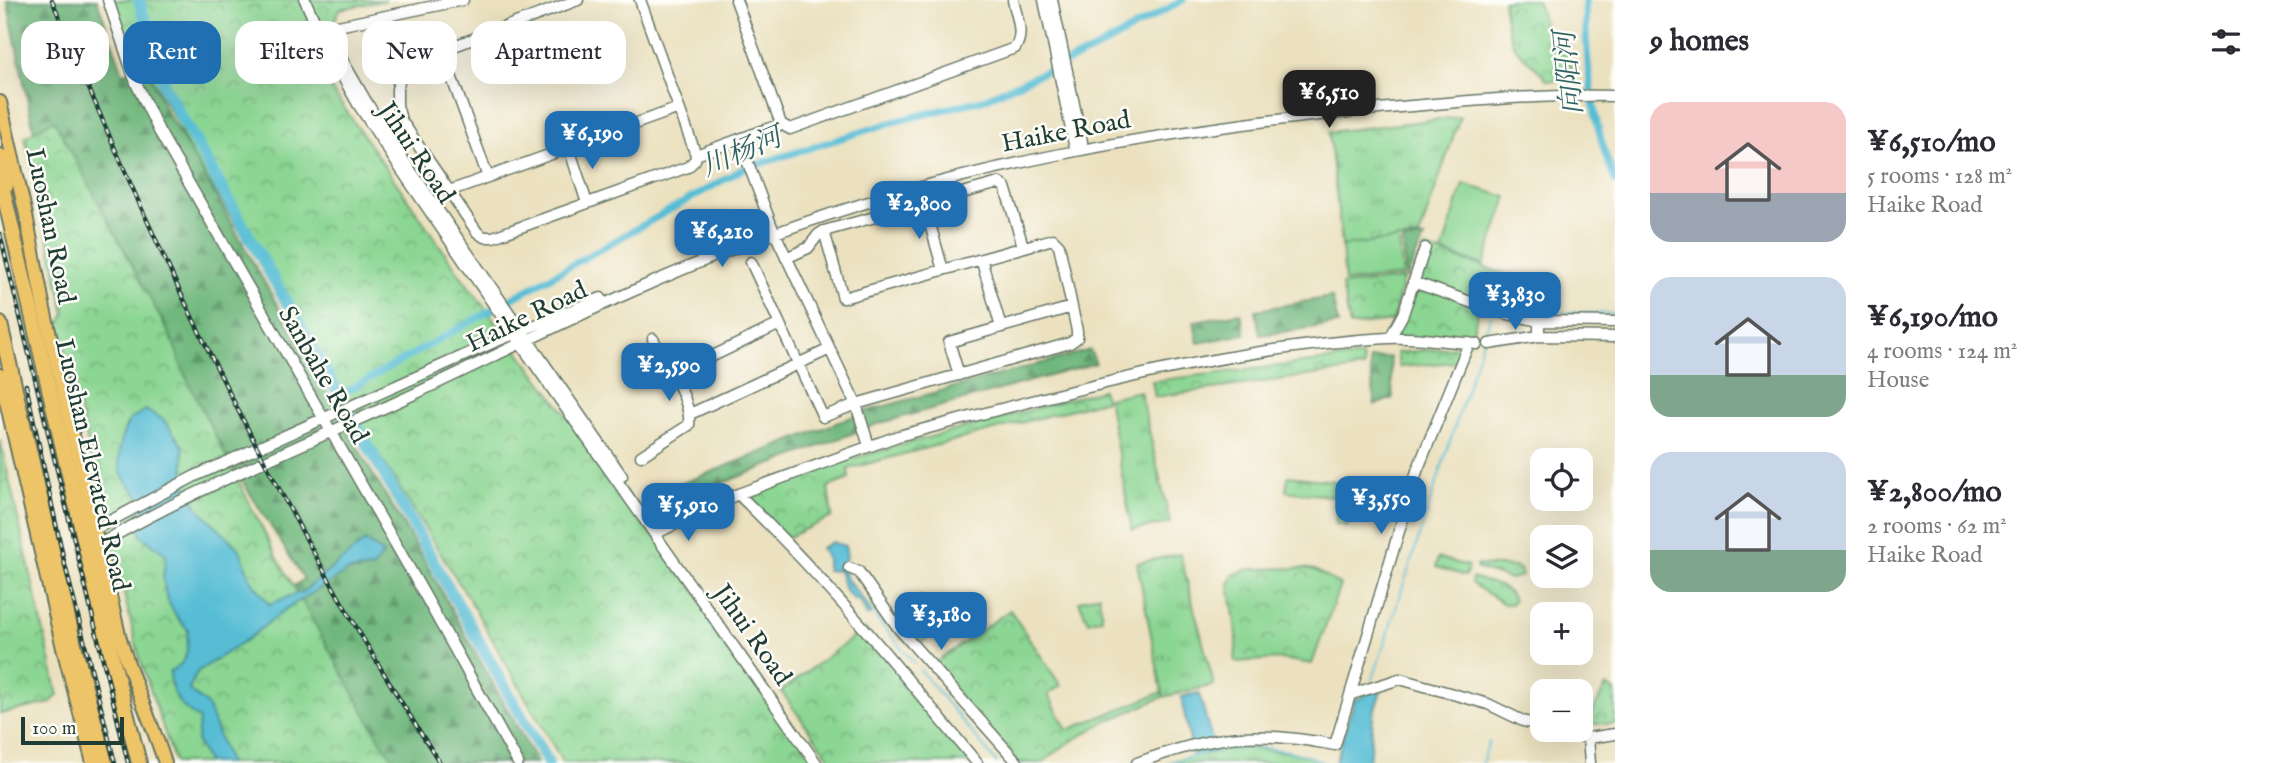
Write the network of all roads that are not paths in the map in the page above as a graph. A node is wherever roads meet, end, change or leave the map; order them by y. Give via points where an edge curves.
1 (108, 0) edge
2 (305, 0) edge
3 (435, 0) edge
4 (463, 0) edge
5 (578, 0) edge
6 (640, 0) edge
7 (736, 0) edge
8 (1013, 0) edge
9 (1044, 0) edge
10 (1052, 0) edge
11 (317, 21) edge
12 (345, 21) edge
13 (348, 24) edge
14 (457, 45) edge
15 (1058, 49) junction
16 (348, 84) edge
17 (398, 84) edge
18 (454, 84) edge
19 (1615, 90) edge
20 (1577, 92) junction
21 (1615, 96) edge
22 (0, 102) edge
23 (679, 108) junction
24 (781, 124) junction
25 (739, 139) junction
26 (1078, 145) junction
27 (569, 148) junction
28 (696, 155) junction
29 (0, 156) edge
30 (0, 177) edge
31 (488, 177) junction
32 (449, 191) junction
33 (587, 203) junction
34 (924, 203) junction
35 (773, 230) junction
36 (824, 231) junction
37 (1023, 246) junction
38 (23, 248) junction
39 (1425, 248) dead end
40 (786, 258) junction
41 (981, 259) junction
42 (751, 262) dead end
43 (943, 270) junction
44 (1413, 282) junction
45 (1072, 307) junction
46 (1539, 321) junction
47 (1615, 322) edge
48 (0, 324) edge
49 (780, 324) junction
50 (1001, 327) junction
51 (518, 332) junction
52 (1539, 336) junction
53 (1615, 337) edge
54 (1390, 338) junction
55 (653, 339) dead end
56 (525, 341) junction
57 (1489, 344) dead end
58 (830, 349) junction
59 (798, 364) junction
60 (959, 374) junction
61 (0, 375) edge
62 (673, 375) junction
63 (856, 404) junction
64 (690, 414) junction
65 (326, 419) junction
66 (332, 431) junction
67 (869, 446) junction
68 (641, 456) dead end
69 (738, 494) junction
70 (94, 529) junction
71 (659, 532) junction
72 (98, 545) junction
73 (849, 568) dead end
74 (1352, 694) junction
75 (1530, 723) edge
76 (1615, 734) edge
77 (1593, 737) edge
78 (1588, 742) edge
79 (93, 763) edge
80 (103, 763) edge
81 (141, 763) edge
82 (165, 763) edge
83 (518, 763) edge
84 (816, 763) edge
85 (824, 763) edge
86 (977, 763) edge
87 (1017, 763) edge
88 (1137, 763) edge
89 (1590, 763) edge

1 - 65 street, Sanbahe Road via 147,106
2 - 11 street, Jihui Road
3 - 12 street
4 - 13 street
5 - 14 street
6 - 23 street
7 - 24 street
8 - 24 street via 1020,39 1015,48 796,128
9 - 15 street
10 - 15 street
15 - 26 street
16 - 51 street, Jihui Road
17 - 32 street via 396,97 405,127
18 - 31 street
19 - 20 street, Haike Road
20 - 21 street, Haike Road
20 - 26 street, Haike Road via 1333,114
22 - 38 main road, Luoshan Road
23 - 27 street
23 - 28 street
24 - 25 street
25 - 28 street
25 - 35 street
26 - 35 street, Haike Road via 916,181
27 - 31 street
27 - 33 street
28 - 33 street via 688,167
29 - 38 highway
30 - 38 highway, Luoshan Elevated Road
31 - 32 street
32 - 33 street via 484,237
34 - 36 street
34 - 37 street via 1002,184
34 - 43 street
35 - 40 street
35 - 51 street, Haike Road
35 - 56 street, Haike Road
36 - 40 street via 808,248
36 - 43 street via 843,298
37 - 41 street
37 - 45 street via 1049,239 1058,242
38 - 70 main road, Luoshan Road via 44,309
38 - 81 highway, Luoshan Elevated Road via 35,326
39 - 44 street
40 - 58 street
41 - 43 street
41 - 50 street
42 - 49 street
44 - 46 street via 1494,311
44 - 54 street
45 - 50 street
45 - 60 street via 1077,331 1074,341
46 - 47 street
46 - 52 street
48 - 80 highway
49 - 59 street
49 - 62 street
50 - 60 street via 949,342
51 - 56 street, Jihui Road
51 - 65 street, Haike Road
52 - 53 street
52 - 57 street
54 - 67 street via 1174,366
54 - 74 street via 1473,344 1417,471
55 - 62 street
56 - 66 street, Haike Road
56 - 71 street, Jihui Road
56 - 84 street, Jihui Road
58 - 59 street
58 - 63 street
59 - 63 street via 823,417
59 - 64 street
60 - 63 street
61 - 79 main road
62 - 64 street
63 - 67 street
64 - 68 street via 689,425
65 - 66 street, Sanbahe Road
65 - 70 street, Haike Road via 195,477
66 - 72 street, Haike Road
66 - 83 street, Sanbahe Road
67 - 69 street
69 - 71 street
69 - 86 street via 802,559
70 - 72 main road, Luoshan Road
71 - 85 street, Jihui Road
72 - 82 main road, Luoshan Road via 125,657
73 - 87 street via 859,572 893,622
74 - 75 street via 1399,679 1488,704
74 - 88 street via 1335,744 1267,735 1213,739
76 - 77 street
78 - 89 street

